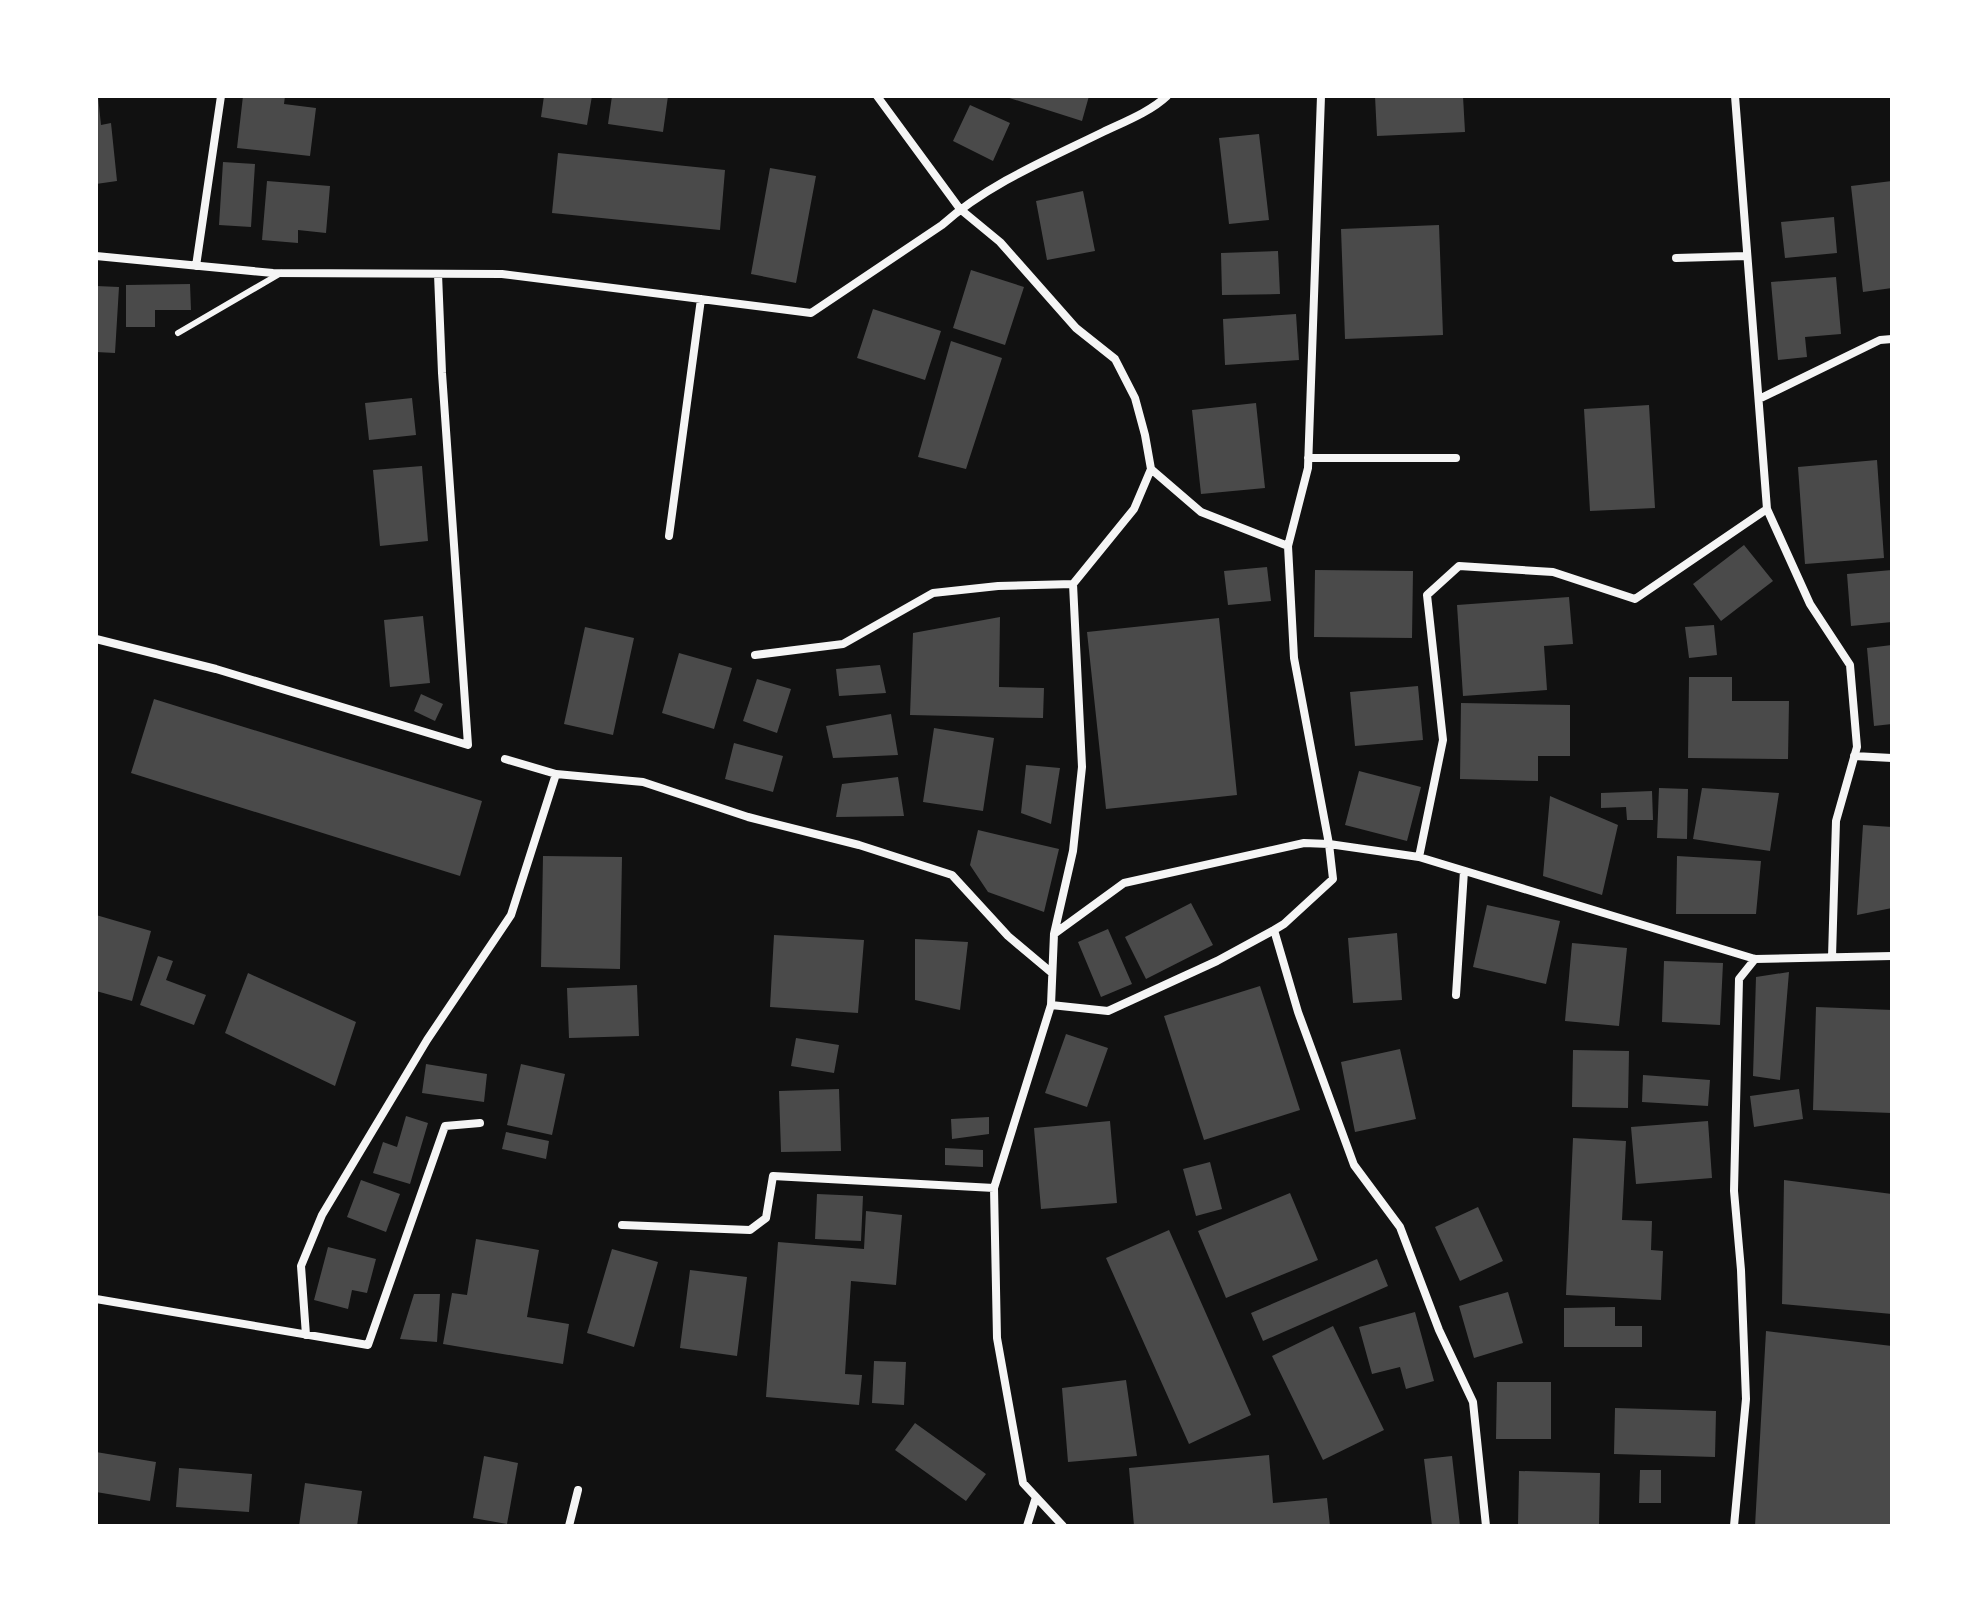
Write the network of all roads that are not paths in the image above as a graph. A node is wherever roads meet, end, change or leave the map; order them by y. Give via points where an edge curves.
1 (221, 96) edge
2 (877, 96) edge
3 (1167, 96) edge
4 (1321, 96) edge
5 (1735, 96) edge
6 (960, 209) junction
7 (96, 256) edge
8 (1746, 256) junction
9 (1676, 258) dead end
10 (196, 266) junction
11 (281, 273) junction
12 (438, 274) junction
13 (701, 299) junction
14 (178, 333) dead end
15 (1892, 339) edge
16 (1759, 399) junction
17 (1308, 458) junction
18 (1456, 458) dead end
19 (1151, 469) junction
20 (1767, 509) junction
21 (669, 536) dead end
22 (1288, 546) junction
23 (1073, 584) junction
24 (96, 639) edge
25 (755, 655) dead end
26 (1854, 756) junction
27 (1892, 758) edge
28 (505, 759) dead end
29 (556, 774) junction
30 (1329, 844) junction
31 (1419, 857) junction
32 (1464, 871) junction
33 (1274, 930) junction
34 (1054, 934) junction
35 (1892, 956) edge
36 (1832, 957) junction
37 (1755, 959) junction
38 (1052, 973) junction
39 (1456, 995) dead end
40 (1051, 1005) junction
41 (480, 1123) dead end
42 (994, 1188) junction
43 (622, 1225) dead end
44 (96, 1299) edge
45 (306, 1335) junction
46 (578, 1490) dead end
47 (1036, 1497) junction
48 (569, 1526) edge
49 (1027, 1526) edge
50 (1063, 1526) edge
51 (1486, 1526) edge
52 (1734, 1526) edge

1 - 10 street
2 - 6 street
3 - 6 street
4 - 17 street
5 - 8 street
6 - 13 street via 811,313
6 - 19 street via 1000,242 1076,328 1115,359 1135,398
7 - 10 street
8 - 9 street
8 - 16 street
10 - 11 street
11 - 12 street
11 - 14 lane
12 - 13 street via 502,274
12 - 24 street via 468,745 216,669
13 - 21 street
15 - 16 street via 1880,340
16 - 20 street
17 - 18 street
17 - 22 street
19 - 22 street via 1201,512
19 - 23 street via 1134,509
20 - 26 street via 1810,604 1850,665
20 - 31 street via 1635,599 1553,572 1459,566 1427,595 1443,740
22 - 30 street via 1294,658
23 - 25 street via 933,593 843,644
23 - 34 street via 1082,767 1073,851
26 - 27 street
26 - 36 street via 1836,821
28 - 29 street
29 - 38 street via 643,782 952,875 1008,936
29 - 45 street via 511,915 427,1040 322,1215 301,1266
30 - 31 street
30 - 33 street via 1333,879
30 - 34 street via 1304,843 1124,883
31 - 32 street
32 - 37 street
32 - 39 street
33 - 40 street via 1108,1011
33 - 51 street via 1354,1165 1400,1227 1473,1402
34 - 38 street
35 - 36 street
36 - 37 street
37 - 52 street via 1739,979 1734,1191 1746,1399
38 - 40 street
40 - 42 street
41 - 45 street via 445,1126 368,1345
42 - 43 street via 773,1176 766,1218 750,1230
42 - 47 street via 997,1338 1023,1483
44 - 45 street
46 - 48 street
47 - 49 street
47 - 50 street

